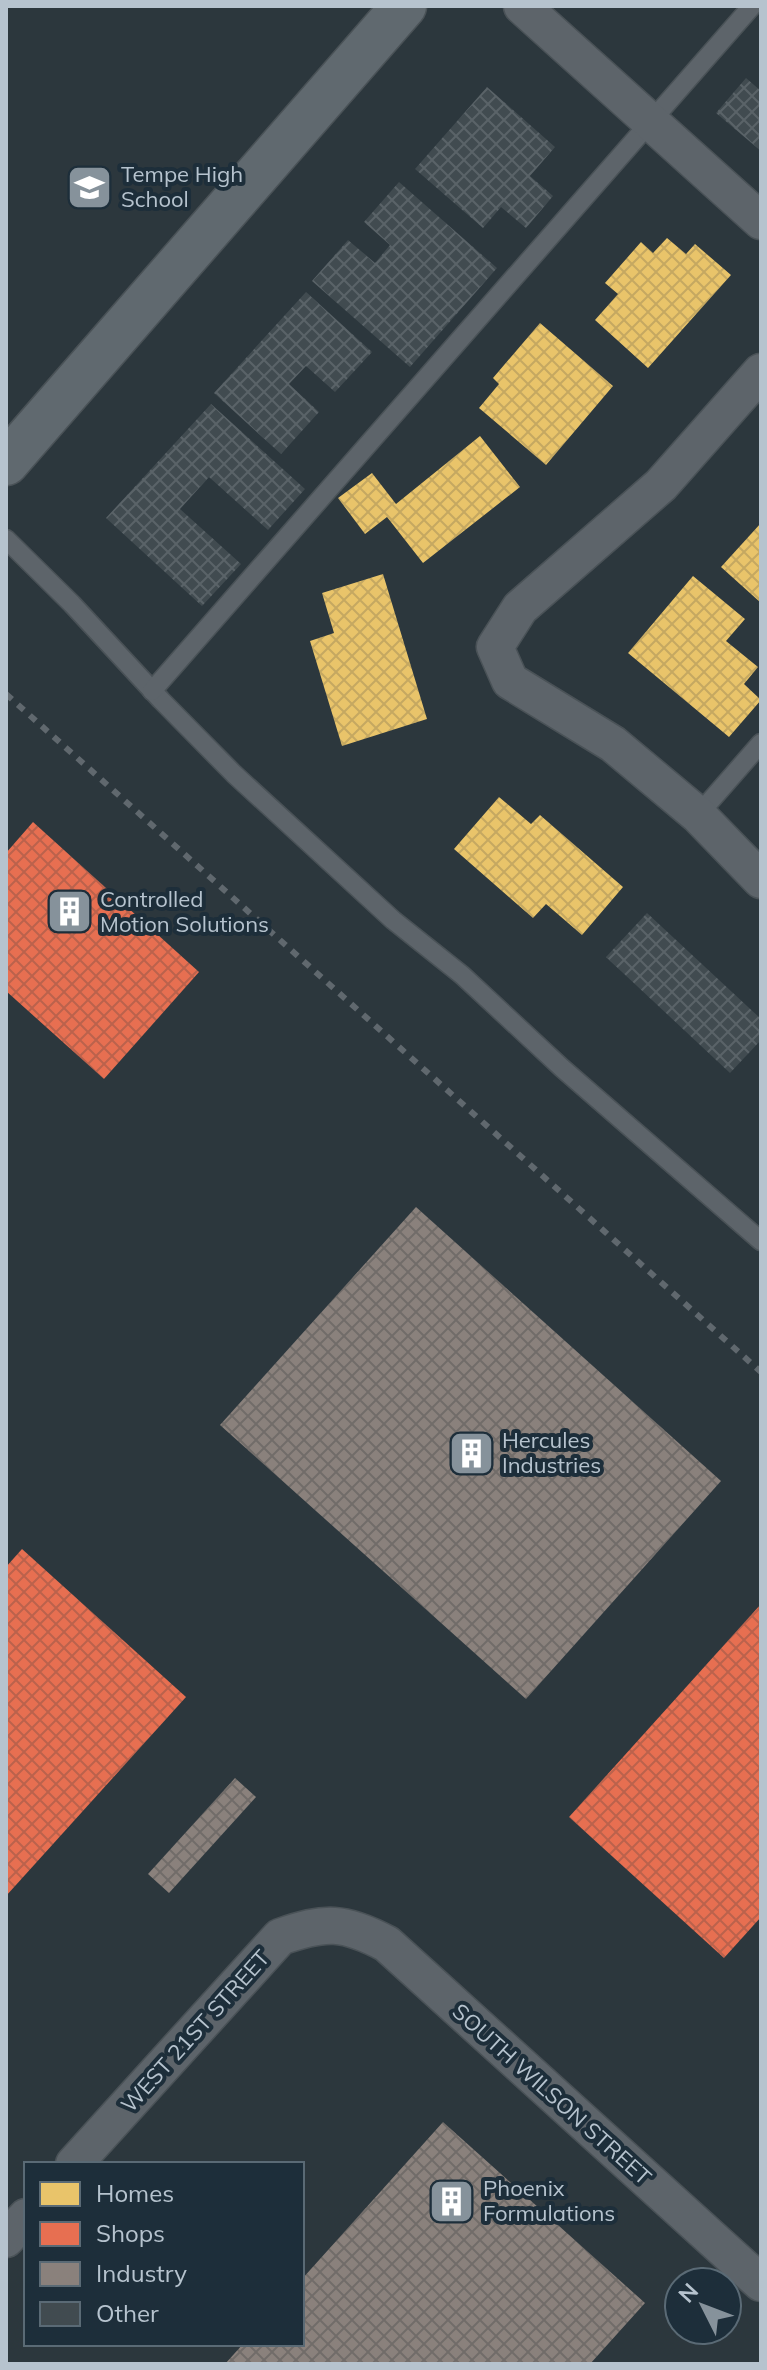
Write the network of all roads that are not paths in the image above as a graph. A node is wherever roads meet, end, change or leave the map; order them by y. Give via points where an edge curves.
1 (404, 6) edge
2 (522, 6) edge
3 (752, 6) edge
4 (649, 121) junction
5 (761, 221) edge
6 (761, 372) edge
7 (6, 463) edge
8 (6, 539) edge
9 (152, 691) junction
10 (761, 743) edge
11 (698, 815) junction
12 (761, 880) edge
13 (761, 1241) edge
14 (332, 1924) joint
15 (76, 2162) edge
16 (24, 2219) edge
17 (6, 2239) edge
18 (761, 2283) edge

1 - 7 main road
2 - 4 street
3 - 4 lane
4 - 5 street
4 - 9 lane
6 - 11 street via 661,485 520,608 495,647 510,681 613,744
8 - 9 lane
9 - 13 lane via 393,920
10 - 11 lane
11 - 12 street
14 - 15 street, WEST 21ST STREET via 280,1937
14 - 18 street, SOUTH WILSON STREET via 387,1944
16 - 17 street

